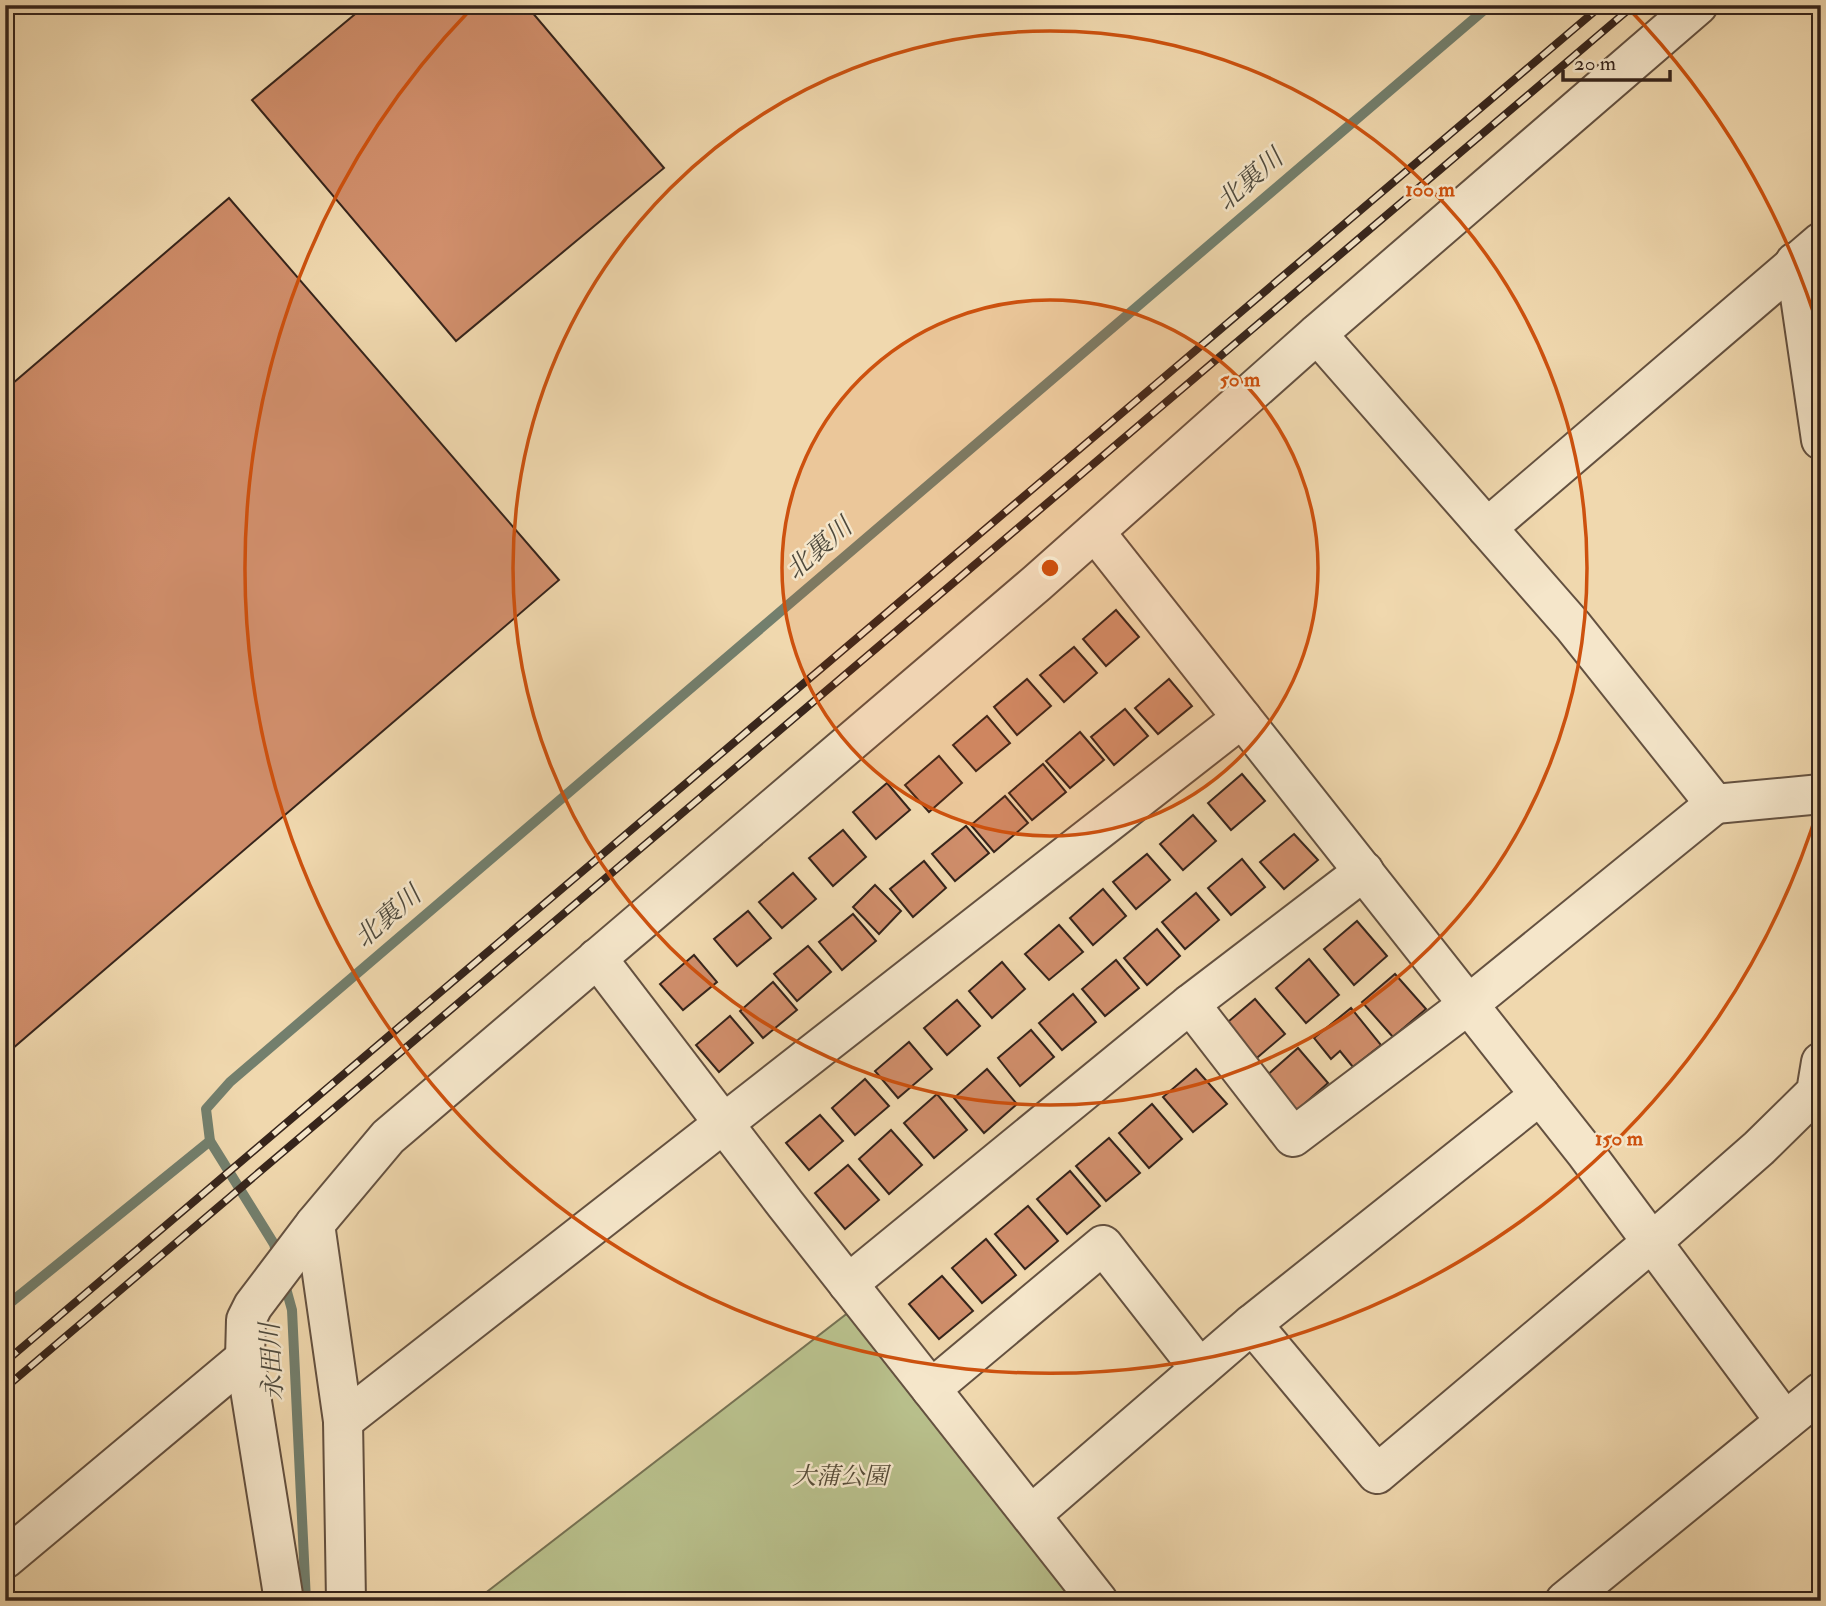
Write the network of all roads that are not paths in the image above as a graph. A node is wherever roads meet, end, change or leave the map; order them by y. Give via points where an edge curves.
1 (1698, 5) edge
2 (1808, 252) edge
3 (1317, 334) junction
4 (1821, 440) edge
5 (1487, 528) junction
6 (1095, 532) junction
7 (1242, 718) junction
8 (1821, 793) edge
9 (1714, 804) junction
10 (1364, 871) junction
11 (597, 958) junction
12 (1190, 1004) junction
13 (1469, 1004) junction
14 (1821, 1062) edge
15 (1540, 1094) junction
16 (724, 1124) junction
17 (308, 1233) junction
18 (1653, 1241) junction
19 (848, 1284) junction
20 (1252, 1324) junction
21 (245, 1358) junction
22 (1200, 1369) junction
23 (931, 1389) junction
24 (1821, 1392) edge
25 (343, 1421) junction
26 (1785, 1421) junction
27 (1031, 1515) junction
28 (5, 1559) edge
29 (1570, 1599) edge
30 (284, 1601) edge
31 (346, 1601) edge
32 (1098, 1601) edge

1 - 3 street
2 - 4 street
2 - 5 street
3 - 5 street
3 - 6 street
5 - 9 street via 1573,626
6 - 7 street
6 - 11 street
7 - 10 street
7 - 16 street
8 - 9 street
9 - 13 street
10 - 12 street
10 - 13 street
11 - 16 street
11 - 17 street via 388,1137
12 - 13 street via 1293,1137
12 - 19 street
13 - 15 street
14 - 18 street via 1816,1093
15 - 18 street
15 - 20 street
16 - 19 street
16 - 25 street
17 - 21 street via 253,1306 246,1320
17 - 25 street
18 - 20 street via 1377,1474
18 - 26 street
19 - 23 street
20 - 22 street
21 - 28 street
21 - 30 street
22 - 23 street via 1103,1245
22 - 27 street
23 - 27 street
24 - 26 street
25 - 31 street
26 - 29 street
27 - 32 street

